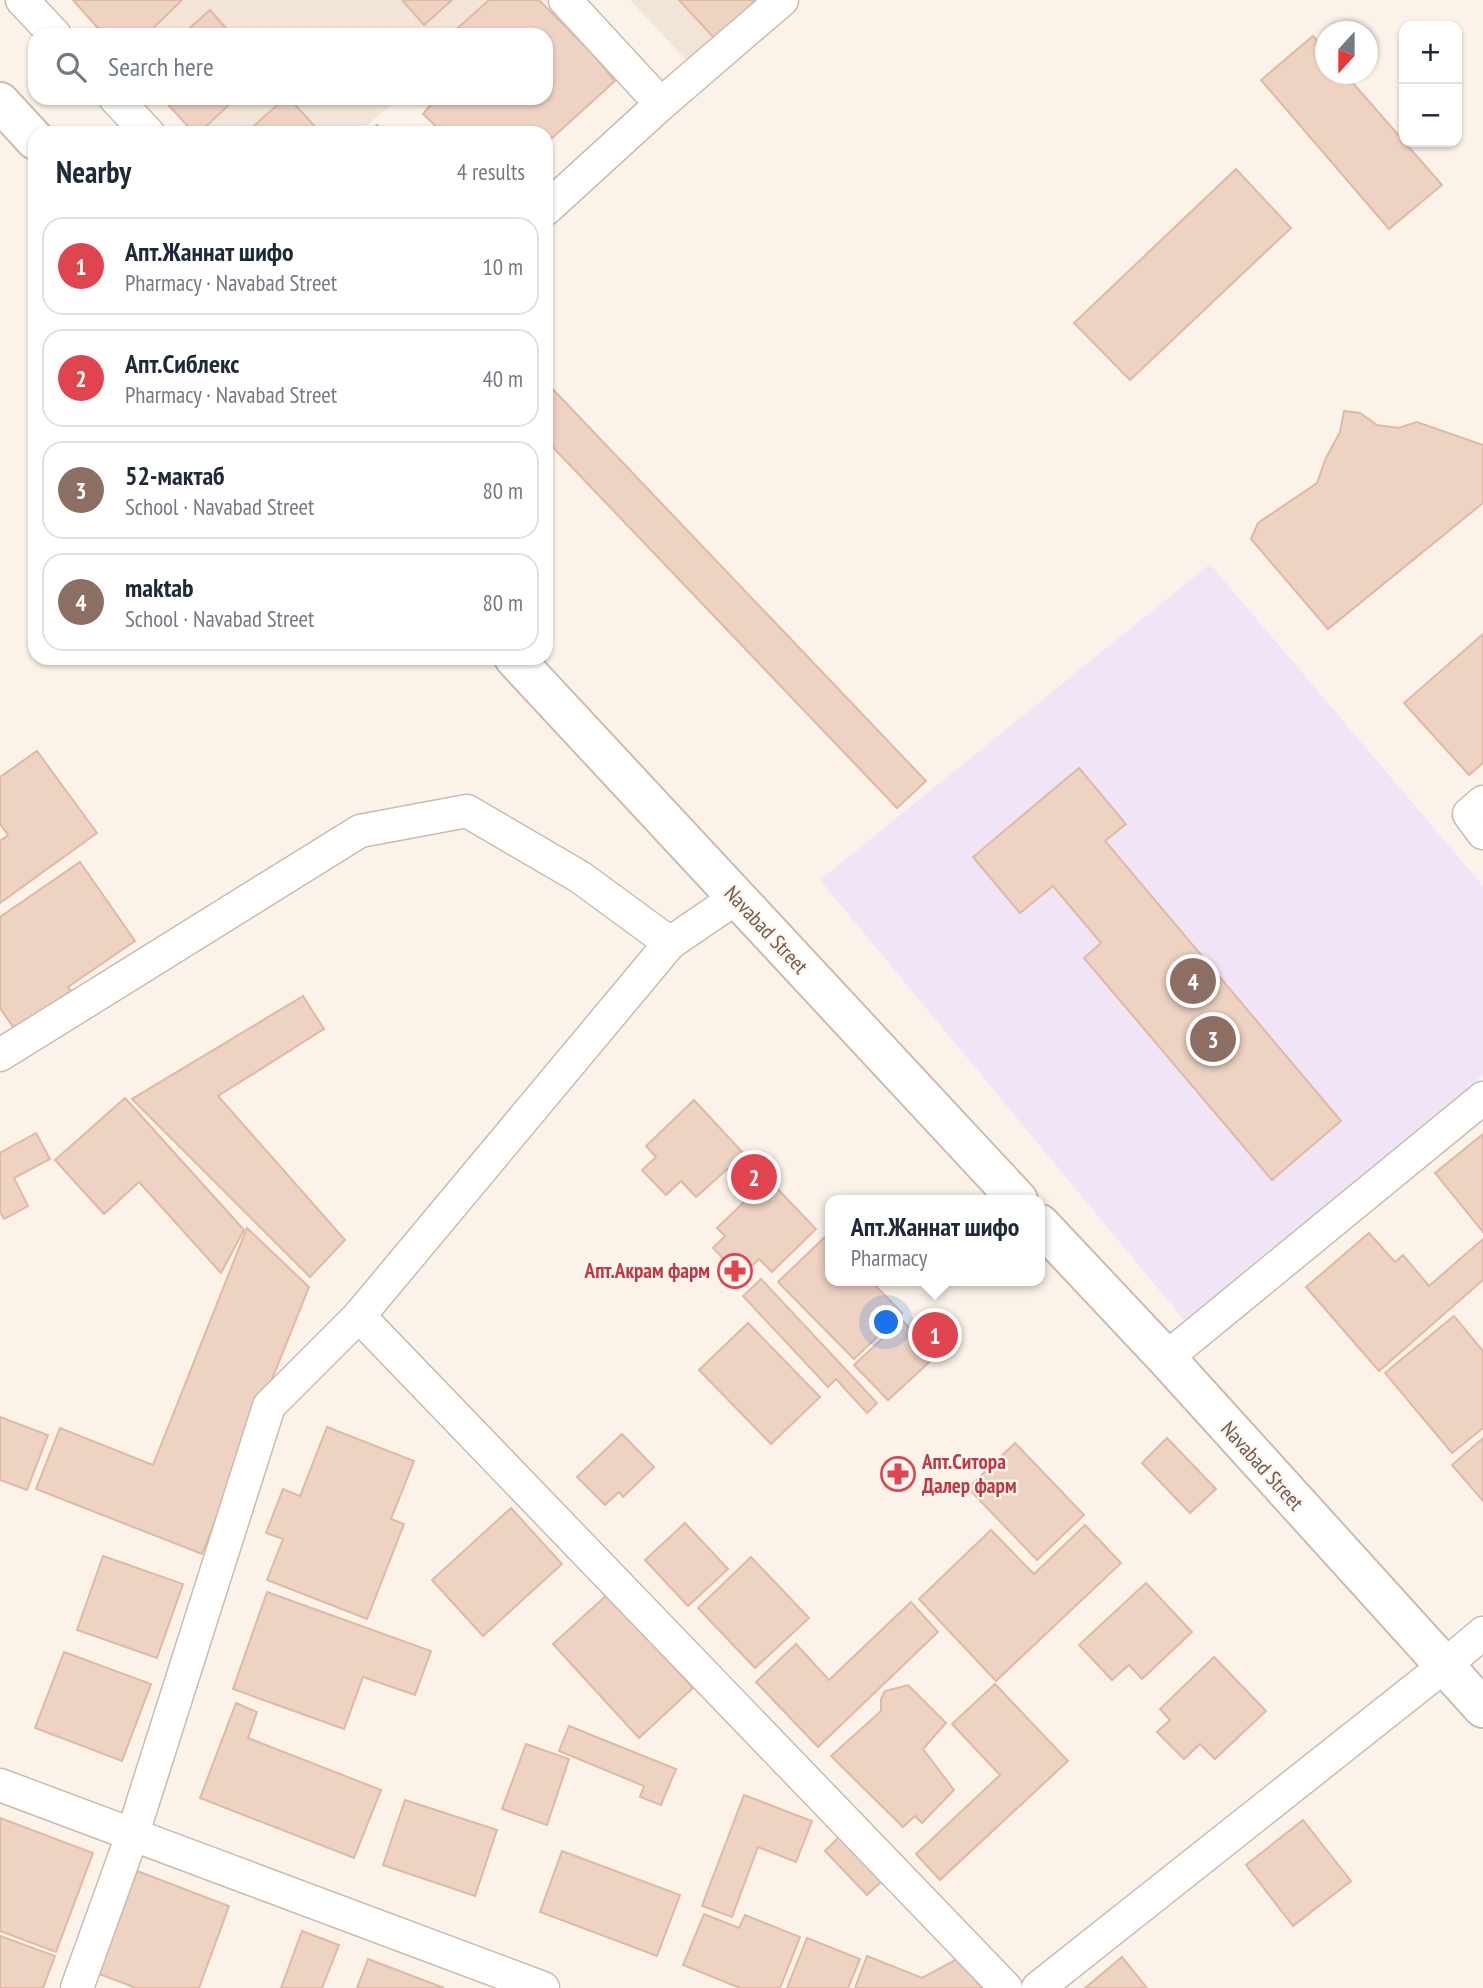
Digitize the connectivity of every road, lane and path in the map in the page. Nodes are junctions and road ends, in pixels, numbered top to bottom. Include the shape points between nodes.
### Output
1 (22, 0) edge
2 (565, 0) edge
3 (782, 0) edge
4 (48, 28) edge
5 (0, 102) edge
6 (661, 104) junction
7 (122, 105) edge
8 (141, 126) edge
9 (28, 132) edge
10 (553, 203) edge
11 (520, 665) edge
12 (1483, 802) edge
13 (1483, 833) edge
14 (736, 898) junction
15 (670, 943) junction
16 (0, 1055) edge
17 (1483, 1098) edge
18 (1013, 1195) edge
19 (1045, 1229) edge
20 (359, 1316) junction
21 (1166, 1358) junction
22 (1483, 1633) edge
23 (1443, 1667) junction
24 (1483, 1708) edge
25 (0, 1785) edge
26 (133, 1833) junction
27 (495, 1980) edge
28 (77, 1988) edge
29 (543, 1988) edge
30 (1006, 1988) edge
31 (1038, 1988) edge

1 - 4 street
2 - 6 street
3 - 6 street
5 - 9 street
6 - 10 street
7 - 8 street
11 - 14 street, Navabad Street
12 - 13 street via 1469,814
14 - 15 street
14 - 18 street, Navabad Street
15 - 16 street via 580,877 467,811 360,831
15 - 20 street
17 - 21 street
19 - 21 street, Navabad Street
20 - 26 street via 269,1406
20 - 30 street
21 - 23 street, Navabad Street
22 - 23 street
23 - 24 street, Navabad Street
23 - 31 street
25 - 26 street
26 - 27 street
26 - 28 street
27 - 29 street

